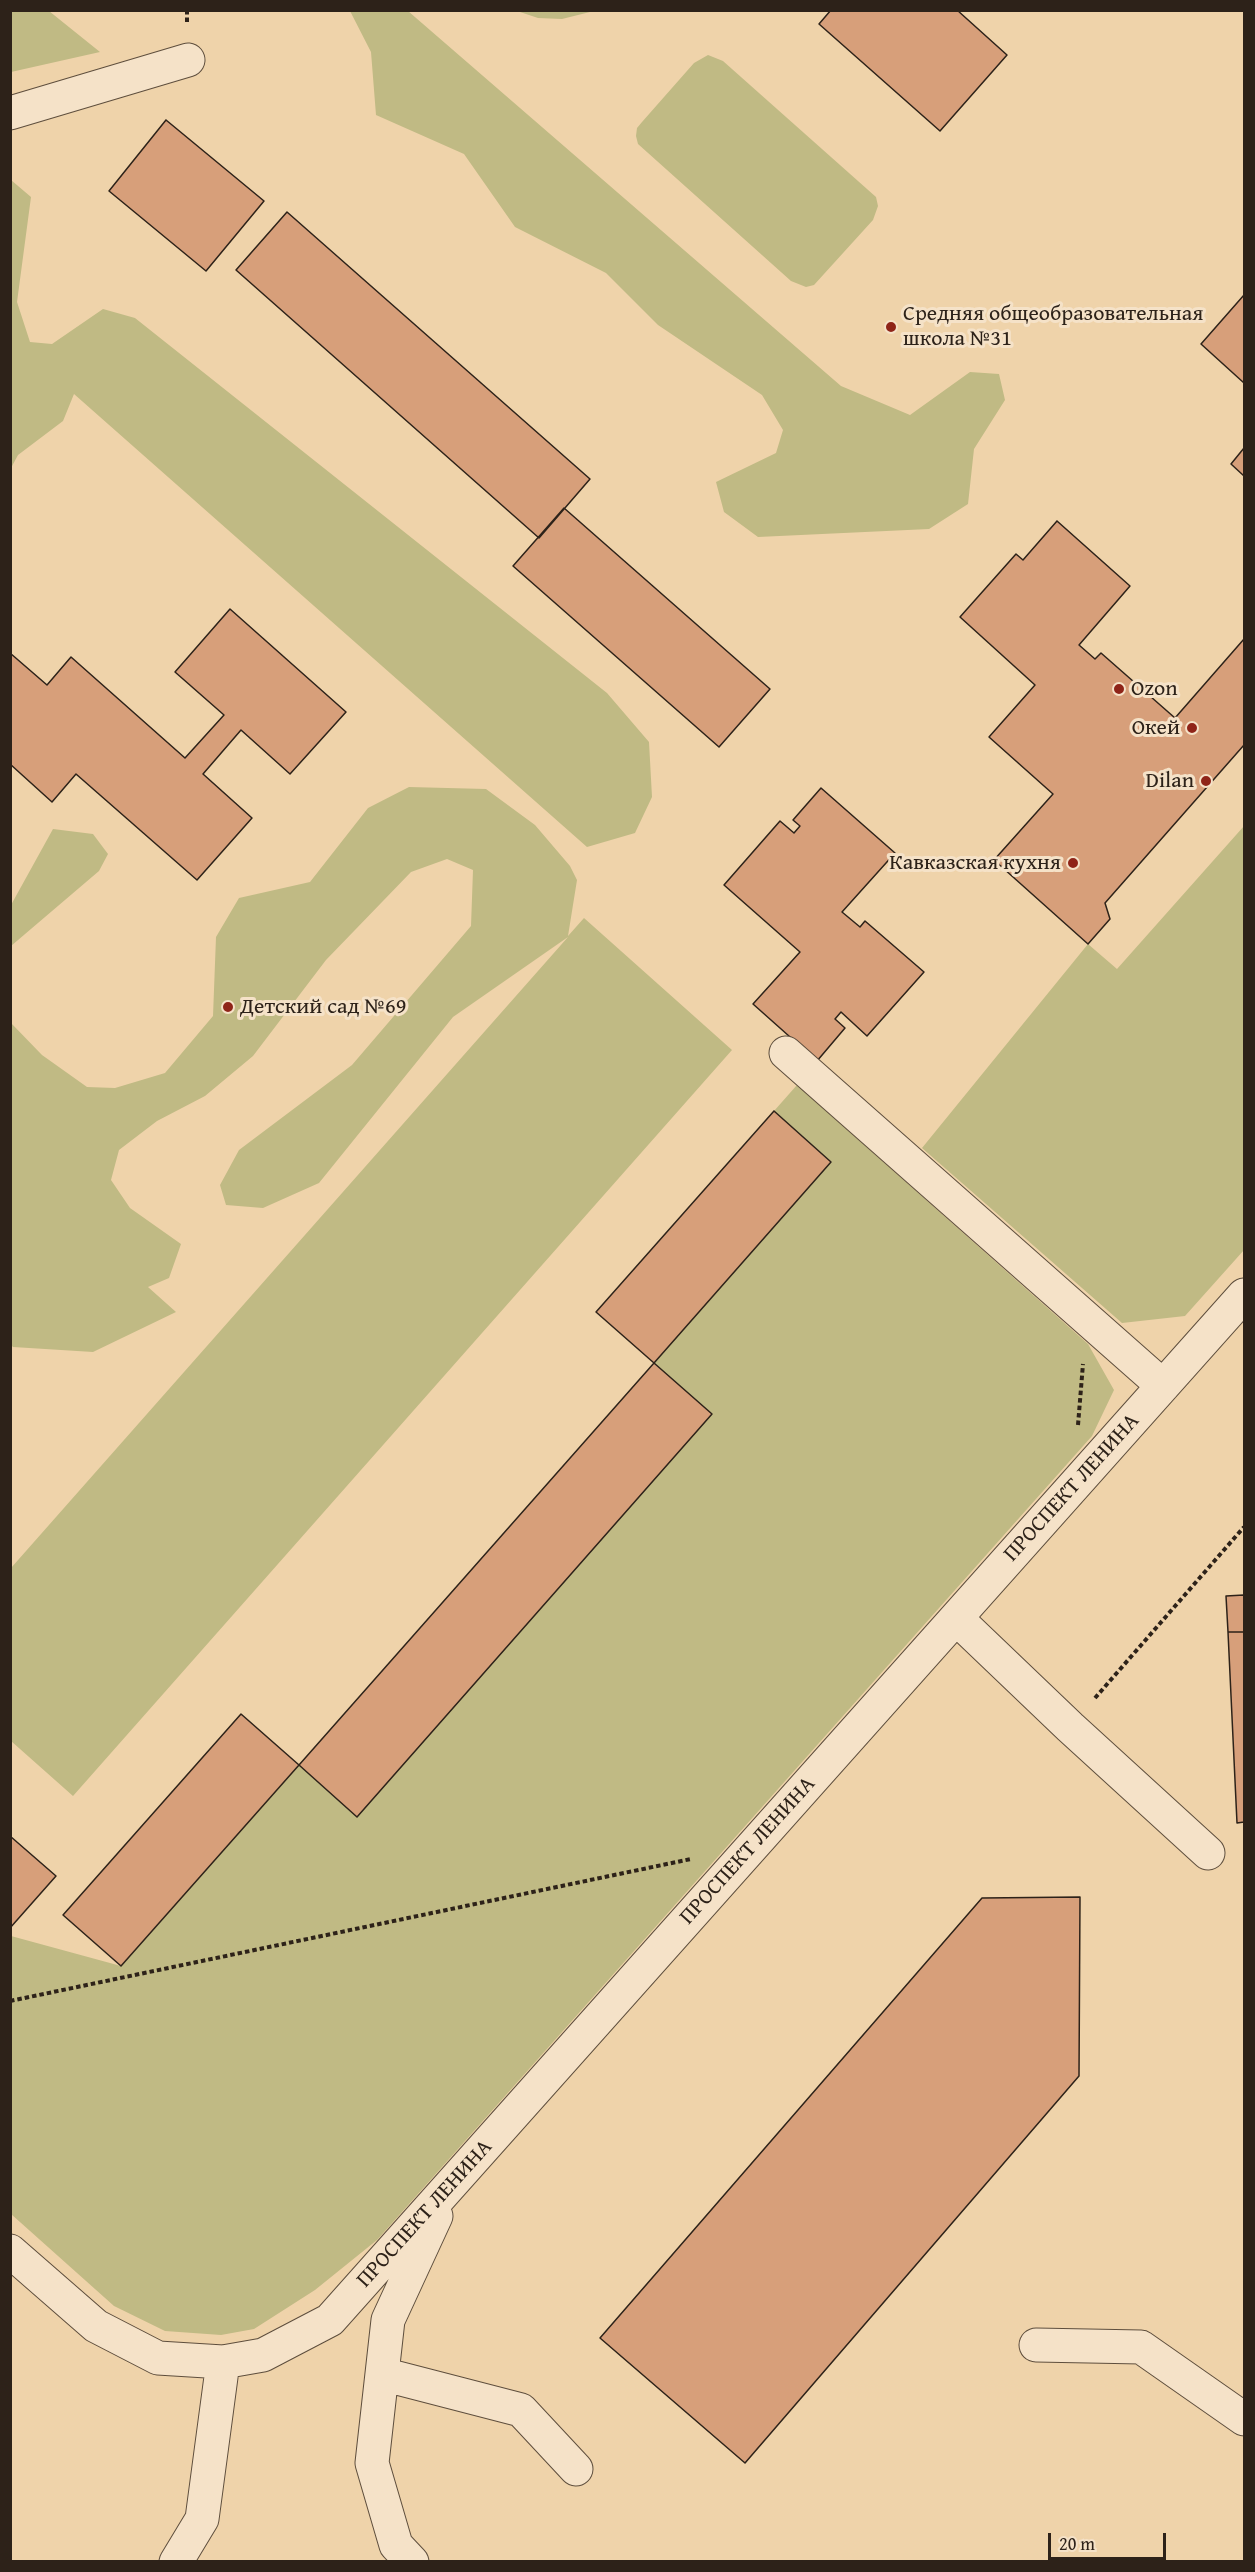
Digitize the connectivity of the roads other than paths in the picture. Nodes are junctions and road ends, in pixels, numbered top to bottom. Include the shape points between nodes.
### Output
1 (188, 60) dead end
2 (10, 112) edge
3 (786, 1053) dead end
4 (1245, 1295) edge
5 (1163, 1386) junction
6 (956, 1618) junction
7 (1208, 1853) dead end
8 (449, 2187) junction
9 (10, 2251) edge
10 (1036, 2345) dead end
11 (223, 2362) junction
12 (382, 2374) junction
13 (1245, 2419) edge
14 (576, 2469) dead end
15 (176, 2562) edge
16 (412, 2562) edge

1 - 2 street
3 - 5 street
4 - 5 street, ПРОСПЕКТ ЛЕНИНА
5 - 6 street, ПРОСПЕКТ ЛЕНИНА
6 - 7 street
6 - 8 street, ПРОСПЕКТ ЛЕНИНА
8 - 11 street, ПРОСПЕКТ ЛЕНИНА via 330,2320 263,2355
8 - 12 street via 388,2320
9 - 11 street, ПРОСПЕКТ ЛЕНИНА via 96,2326 158,2358
10 - 13 street via 1141,2347
11 - 15 street via 202,2519
12 - 14 street via 521,2410
12 - 16 street via 372,2463 396,2545

